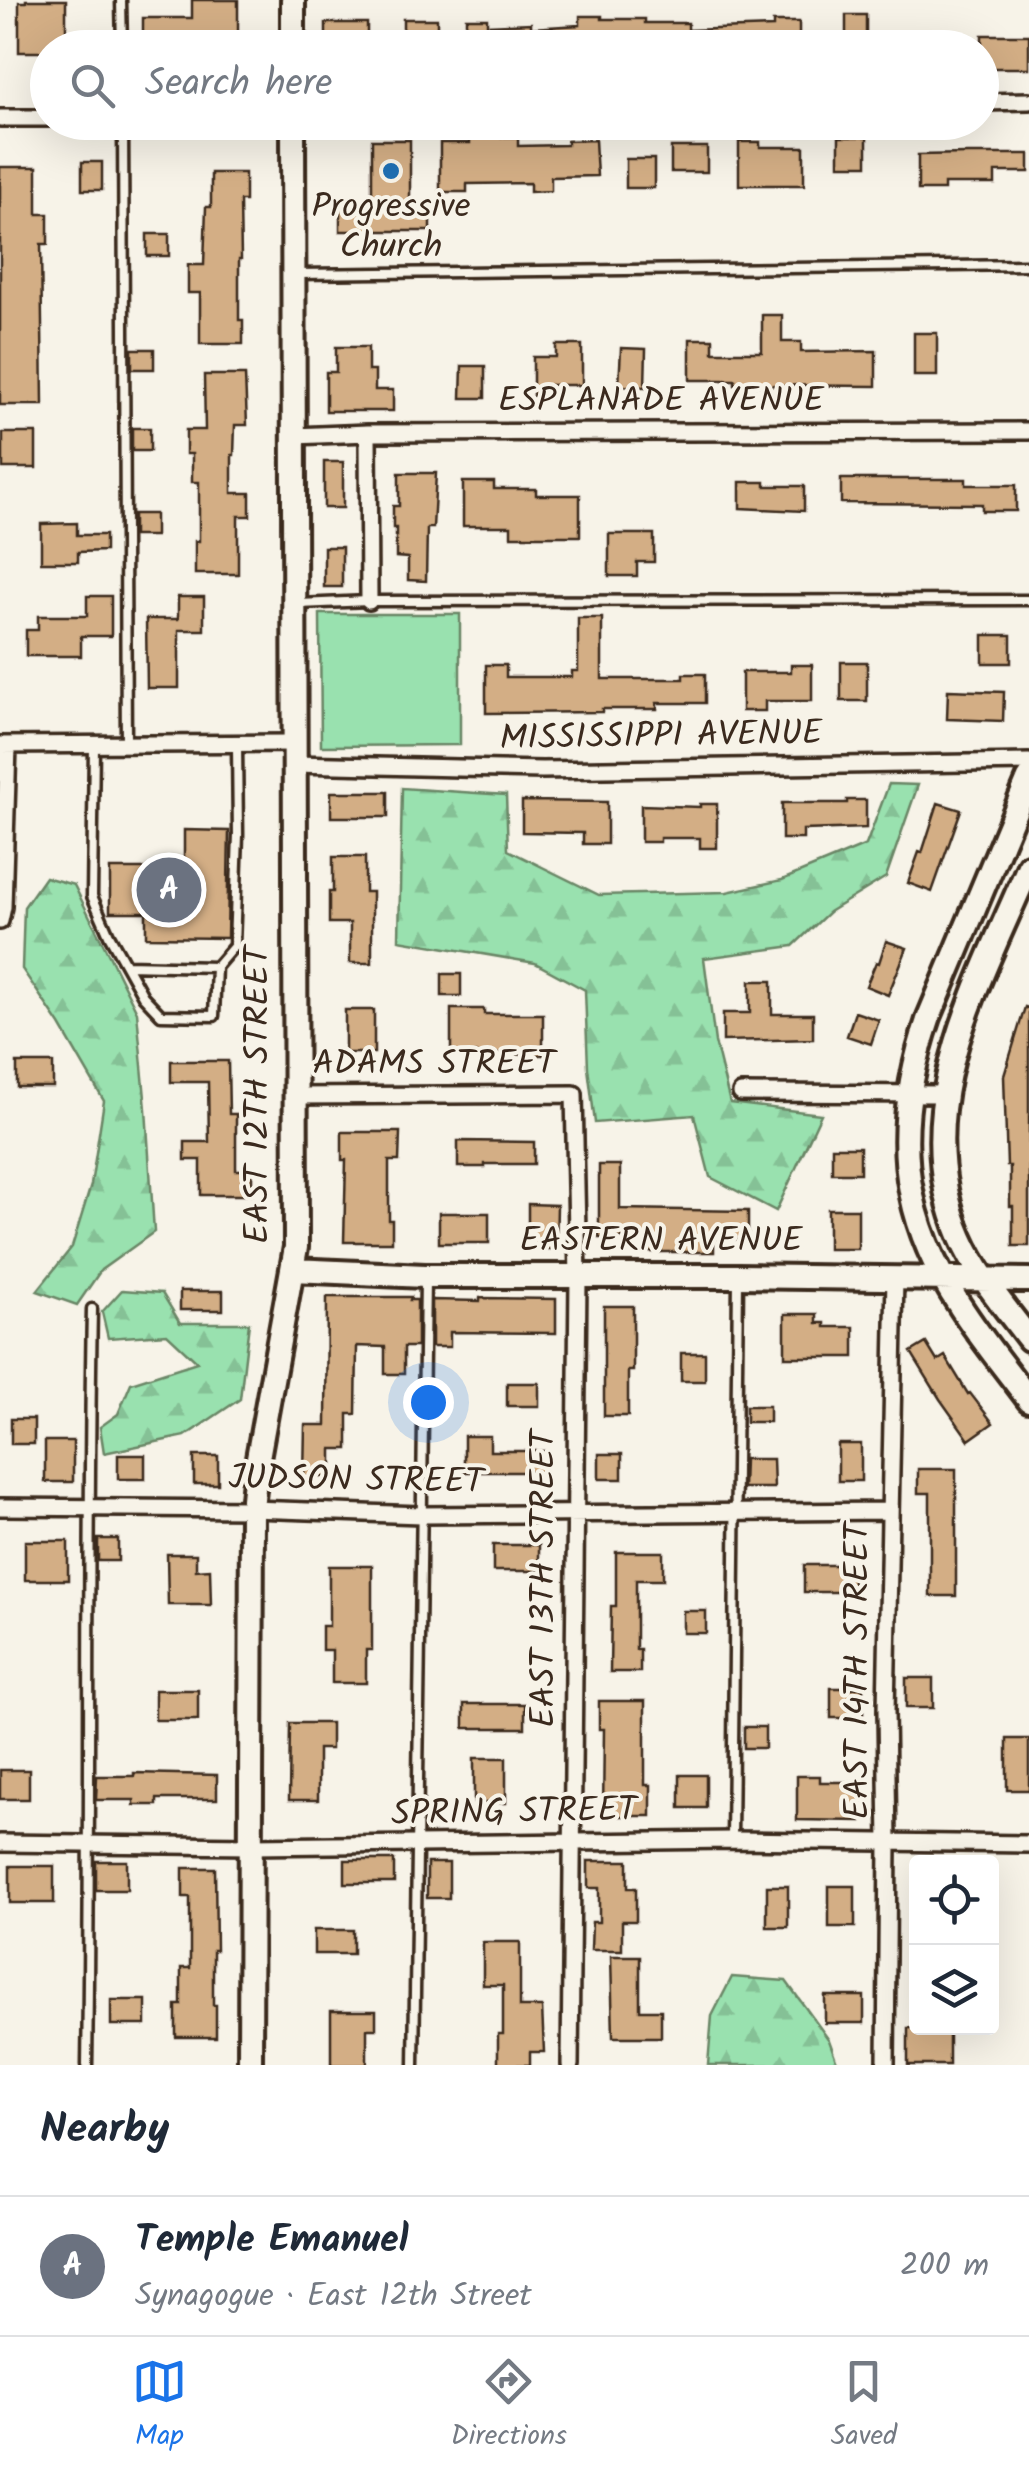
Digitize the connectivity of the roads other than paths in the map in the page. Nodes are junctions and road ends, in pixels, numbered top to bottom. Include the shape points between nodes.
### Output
1 (121, 0) edge
2 (293, 0) edge
3 (122, 30) edge
4 (293, 30) edge
5 (1029, 101) edge
6 (999, 102) edge
7 (0, 118) edge
8 (30, 118) edge
9 (124, 140) edge
10 (293, 140) edge
11 (1029, 265) edge
12 (294, 274) junction
13 (1029, 430) edge
14 (368, 433) junction
15 (294, 436) junction
16 (1029, 600) edge
17 (369, 602) junction
18 (294, 604) junction
19 (237, 744) junction
20 (4, 746) edge
21 (94, 746) junction
22 (126, 746) junction
23 (294, 753) junction
24 (1029, 762) edge
25 (1029, 778) edge
26 (1029, 866) edge
27 (0, 922) edge
28 (126, 965) junction
29 (216, 967) junction
30 (910, 1093) junction
31 (574, 1094) joint
32 (741, 1094) dead end
33 (944, 1094) junction
34 (296, 1096) junction
35 (292, 1270) junction
36 (425, 1276) junction
37 (738, 1276) junction
38 (895, 1277) junction
39 (578, 1278) junction
40 (944, 1278) junction
41 (985, 1280) junction
42 (1029, 1280) edge
43 (92, 1309) dead end
44 (1029, 1339) edge
45 (1029, 1400) edge
46 (0, 1508) edge
47 (88, 1508) junction
48 (252, 1508) junction
49 (890, 1511) junction
50 (735, 1512) junction
51 (576, 1514) junction
52 (421, 1515) junction
53 (732, 1840) junction
54 (573, 1842) junction
55 (0, 1843) edge
56 (888, 1843) junction
57 (416, 1844) junction
58 (1029, 1844) edge
59 (90, 1846) junction
60 (251, 1846) junction
61 (86, 2065) edge
62 (250, 2065) edge
63 (414, 2065) edge
64 (570, 2065) edge
65 (886, 2065) edge

1 - 3 lane
2 - 4 street
5 - 6 street
7 - 8 street
9 - 22 lane
10 - 12 street, EAST 12TH STREET
11 - 12 lane
12 - 15 street, EAST 12TH STREET
13 - 14 street, ESPLANADE AVENUE
14 - 15 street, ESPLANADE AVENUE
14 - 17 street
15 - 18 street, EAST 12TH STREET
16 - 17 lane
17 - 18 lane
18 - 23 street, EAST 12TH STREET
19 - 22 street, MISSISSIPPI AVENUE
19 - 23 street, MISSISSIPPI AVENUE
19 - 29 lane via 234,946
20 - 21 street, MISSISSIPPI AVENUE
20 - 27 street
21 - 22 street, MISSISSIPPI AVENUE
21 - 28 lane via 92,896
23 - 24 street, MISSISSIPPI AVENUE via 542,770
23 - 34 street, EAST 12TH STREET
25 - 30 street via 929,1017
26 - 33 street via 963,1022
28 - 29 lane
28 - 29 lane via 161,1015 214,1016
30 - 32 street
30 - 33 street
30 - 40 street via 905,1125 912,1200
31 - 34 street, ADAMS STREET
31 - 39 street, EAST 13TH STREET
33 - 41 street via 942,1169 951,1213
34 - 35 street, EAST 12TH STREET
35 - 36 street, EASTERN AVENUE
35 - 48 street, EAST 12TH STREET
36 - 39 street, EASTERN AVENUE
36 - 52 lane
37 - 38 street, EASTERN AVENUE
37 - 39 street, EASTERN AVENUE
37 - 50 lane
38 - 40 street, EASTERN AVENUE
38 - 49 street, EAST 14TH STREET
39 - 51 street, EAST 13TH STREET
40 - 41 street, EASTERN AVENUE
40 - 45 street
41 - 42 street, EASTERN AVENUE
41 - 44 street
43 - 47 lane
46 - 47 street, JUDSON STREET
47 - 48 street, JUDSON STREET
47 - 59 lane
48 - 52 street, JUDSON STREET
48 - 60 street, EAST 12TH STREET
49 - 50 street, JUDSON STREET
49 - 56 street, EAST 14TH STREET
50 - 51 street, JUDSON STREET
50 - 53 lane
51 - 52 street, JUDSON STREET
51 - 54 street, EAST 13TH STREET
52 - 57 lane
53 - 54 street, SPRING STREET
53 - 56 street, SPRING STREET
54 - 57 street, SPRING STREET
54 - 64 street, EAST 13TH STREET
55 - 59 street, SPRING STREET
56 - 58 street, SPRING STREET
56 - 65 street, EAST 14TH STREET
57 - 60 street, SPRING STREET
57 - 63 lane
59 - 60 street, SPRING STREET
59 - 61 lane
60 - 62 street, EAST 12TH STREET

